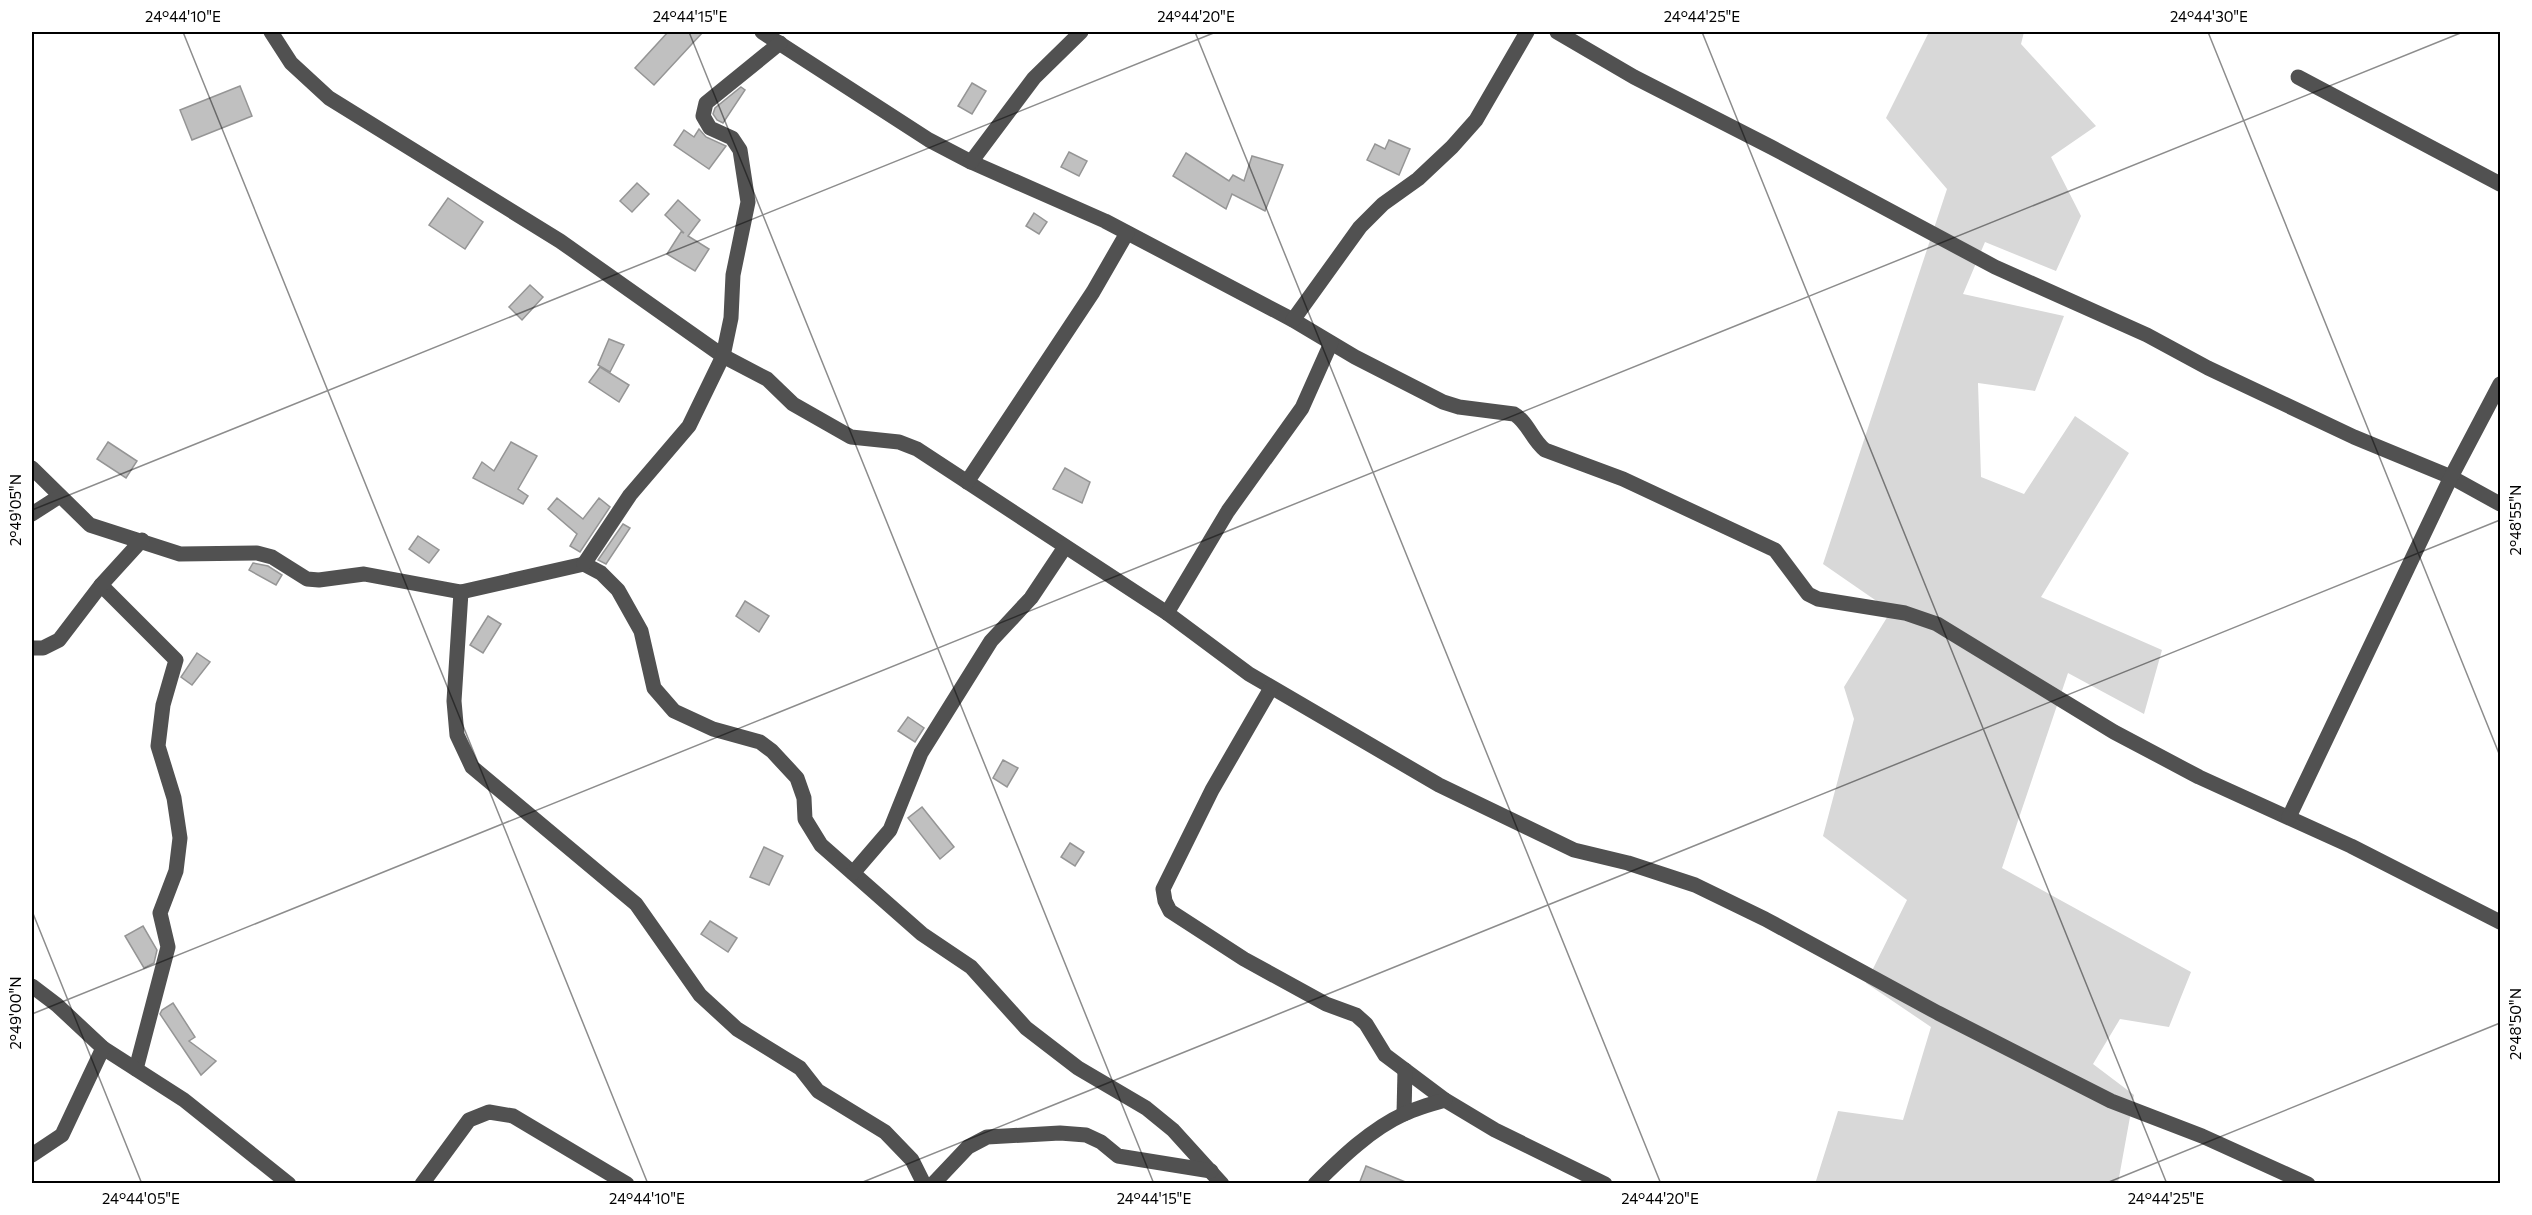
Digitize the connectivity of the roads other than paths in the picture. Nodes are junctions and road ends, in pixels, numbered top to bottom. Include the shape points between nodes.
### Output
1 (271, 32) edge
2 (762, 32) edge
3 (1081, 32) edge
4 (1527, 32) edge
5 (1557, 32) edge
6 (780, 43) junction
7 (2298, 77) dead end
8 (971, 162) junction
9 (2500, 184) edge
10 (1127, 233) junction
11 (1293, 320) junction
12 (1331, 343) junction
13 (723, 356) junction
14 (2500, 384) edge
15 (32, 468) edge
16 (2451, 477) junction
17 (967, 482) junction
18 (60, 496) junction
19 (2500, 504) edge
20 (32, 514) edge
21 (142, 540) junction
22 (1065, 547) junction
23 (584, 564) junction
24 (101, 585) junction
25 (461, 592) junction
26 (1167, 613) junction
27 (32, 648) edge
28 (1271, 688) junction
29 (2289, 817) junction
30 (853, 873) junction
31 (2500, 922) edge
32 (32, 987) edge
33 (103, 1048) junction
34 (136, 1069) junction
35 (1405, 1070) junction
36 (1445, 1100) junction
37 (1404, 1114) junction
38 (32, 1155) edge
39 (1210, 1171) junction
40 (289, 1184) edge
41 (422, 1184) edge
42 (627, 1184) edge
43 (924, 1184) edge
44 (933, 1184) edge
45 (1222, 1184) edge
46 (1315, 1184) edge
47 (1605, 1184) edge
48 (2308, 1184) edge

1 - 13 street via 291,63 329,98 560,241
2 - 6 street
3 - 8 street via 1034,78
4 - 11 street via 1476,120 1427,171 1360,227
5 - 16 street via 1995,267 2127,325 2354,437
6 - 8 street via 929,140
6 - 13 street via 706,102 702,116 710,128 732,138 740,150 748,202 733,275 731,318
7 - 9 street
8 - 10 street
10 - 11 street
10 - 17 street via 1093,292
11 - 12 street
12 - 26 street via 1302,408 1228,511
12 - 29 street via 1443,402 1514,414 1545,450 1623,479 1775,549 1808,594 1905,613 1937,624 2114,732 2199,777
13 - 17 street via 767,380 793,404 827,425 851,437 899,442 917,449
13 - 23 street via 689,426 630,495
14 - 16 street
15 - 18 street
16 - 19 street
16 - 29 street
17 - 22 street
18 - 20 street
18 - 21 street via 90,525
21 - 24 street
21 - 25 street via 180,554 257,553 272,557 307,579 364,574
22 - 26 street
22 - 30 street via 1031,598 991,641 921,753 890,830
23 - 25 street
23 - 30 street via 601,573 618,590 641,630 654,688 674,711 712,729 760,742 772,751 797,778 804,798 805,819 820,845
24 - 27 street via 59,640 43,648
24 - 34 street via 176,660 163,705 158,746 174,798 180,838 176,871 160,913 168,947
25 - 43 street via 454,701 458,735 472,767 636,904 700,995 737,1029 800,1068 818,1091 885,1132 912,1160
26 - 28 street
28 - 35 street via 1202,810 1163,889 1165,901 1170,911 1244,959 1326,1004 1356,1015 1385,1055
28 - 48 street via 1439,785 1574,850 1695,885 2111,1101 2202,1136
29 - 31 street
30 - 39 street via 922,934 971,967 1026,1028 1078,1068 1146,1107
32 - 33 street
33 - 34 street
33 - 38 street via 62,1135
34 - 40 street via 184,1100
35 - 36 street
35 - 37 street
36 - 37 street
36 - 47 street via 1495,1130
37 - 46 street via 1341,1158
39 - 44 street via 1118,1156 1086,1135 1060,1133 987,1137 968,1147
39 - 45 street
41 - 42 street via 469,1120 489,1112 513,1116

